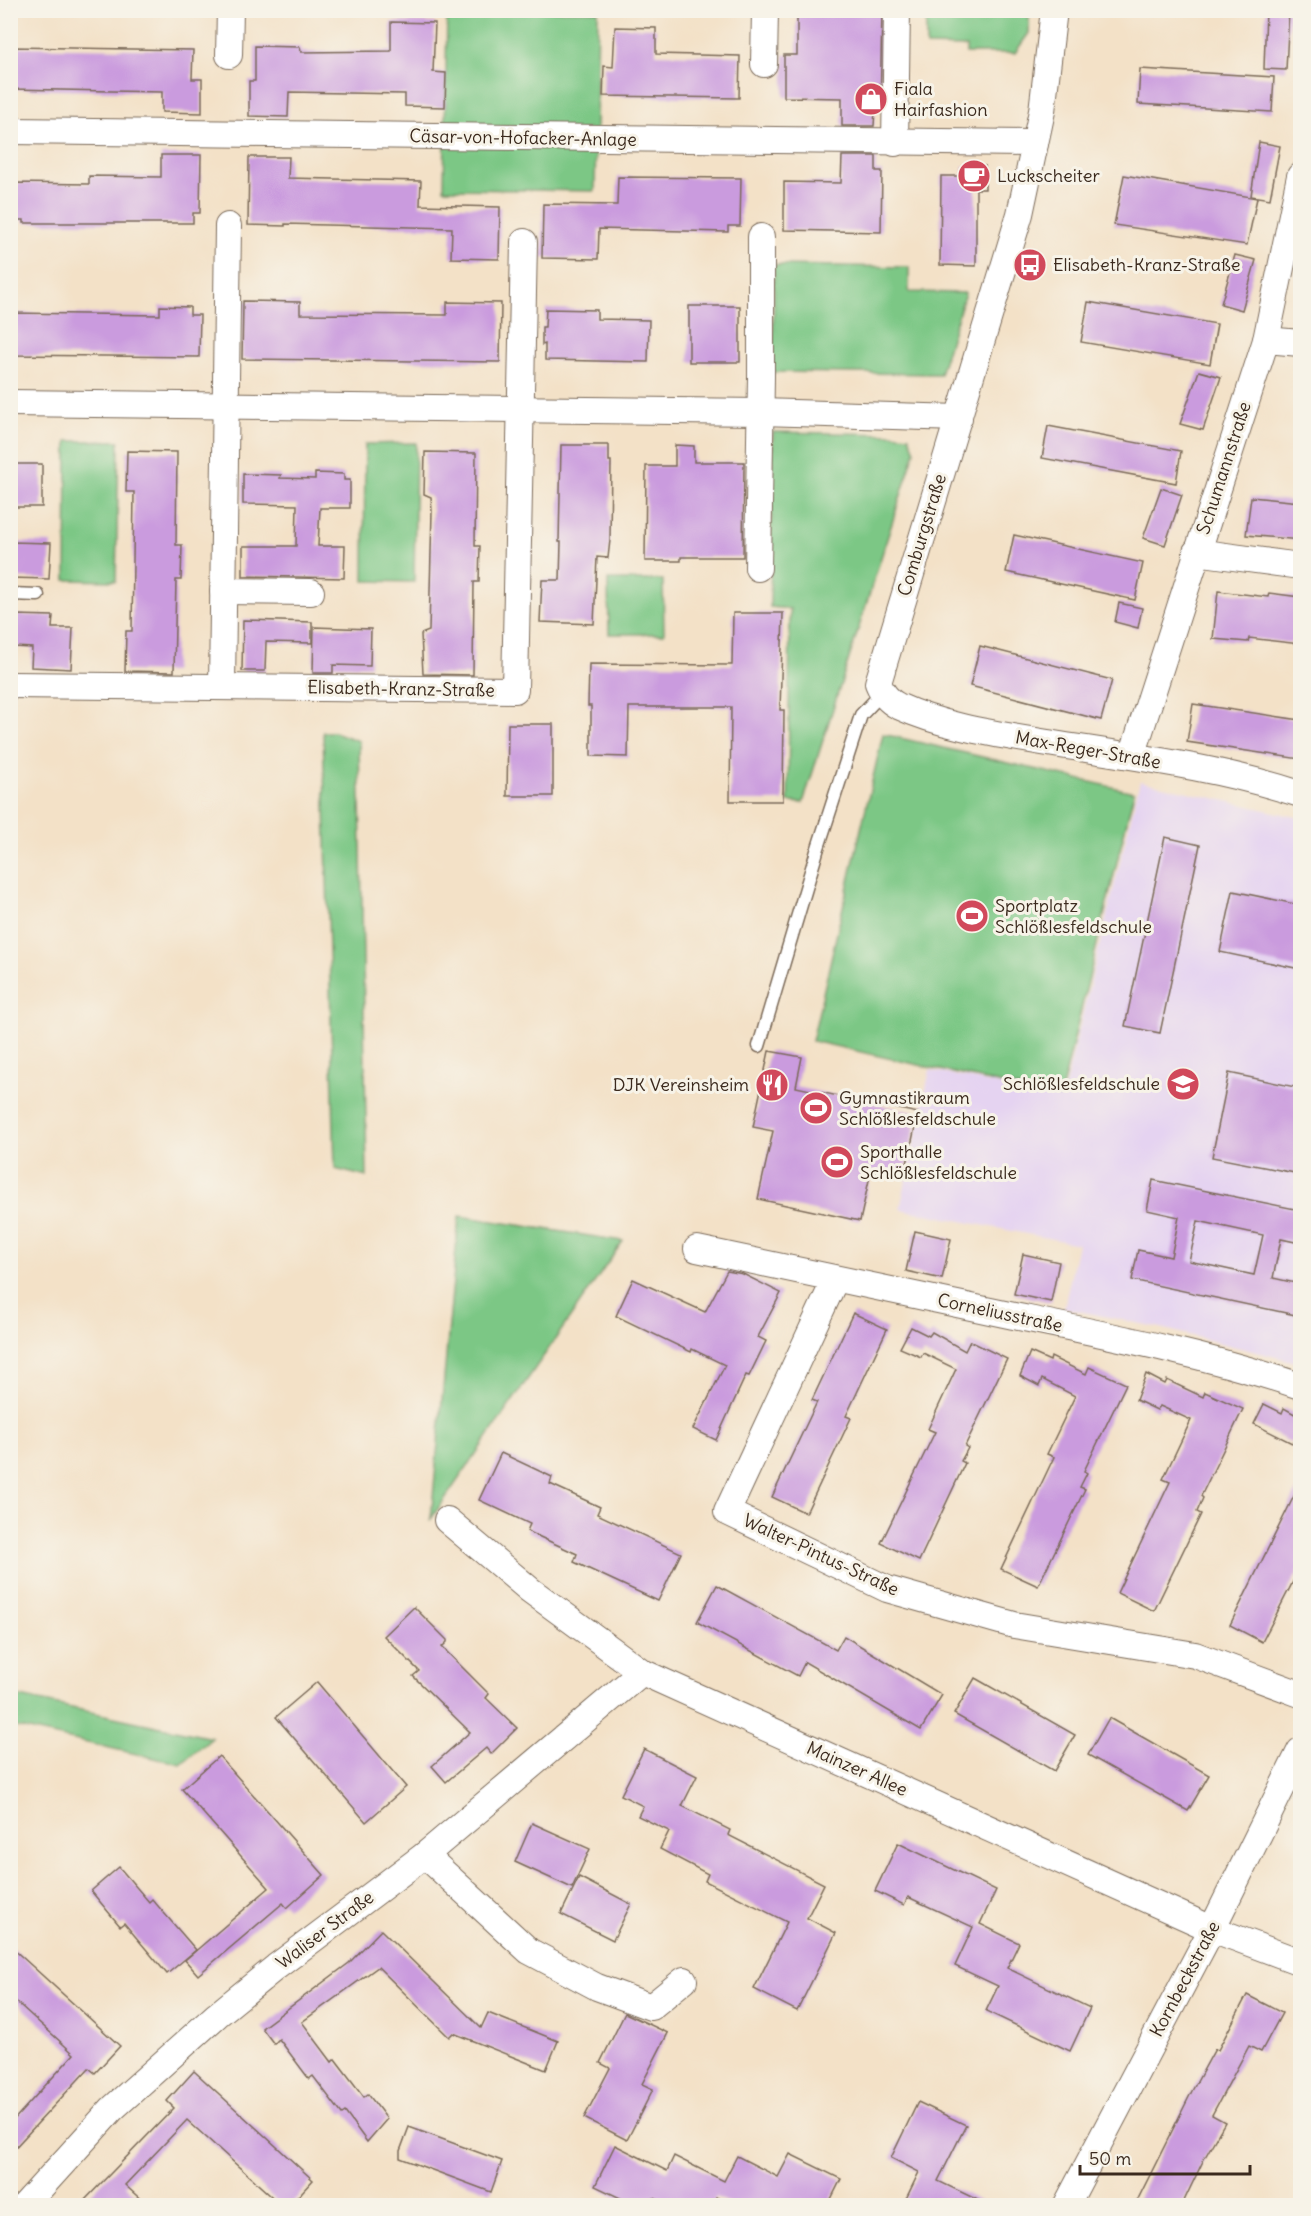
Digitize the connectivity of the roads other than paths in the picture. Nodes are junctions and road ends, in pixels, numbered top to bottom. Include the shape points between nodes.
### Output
1 (230, 10) edge
2 (765, 10) edge
3 (897, 10) edge
4 (1054, 10) edge
5 (230, 55) dead end
6 (764, 64) dead end
7 (10, 131) edge
8 (895, 143) junction
9 (1035, 143) junction
10 (1300, 176) edge
11 (228, 226) dead end
12 (760, 237) dead end
13 (524, 242) dead end
14 (1266, 340) junction
15 (1300, 342) edge
16 (10, 404) edge
17 (226, 406) junction
18 (522, 410) junction
19 (761, 412) junction
20 (959, 418) junction
21 (1196, 552) junction
22 (1300, 566) edge
23 (758, 568) dead end
24 (223, 591) junction
25 (311, 592) dead end
26 (10, 594) edge
27 (38, 595) dead end
28 (10, 685) edge
29 (222, 687) junction
30 (882, 693) junction
31 (1132, 756) junction
32 (1300, 794) edge
33 (759, 1046) dead end
34 (697, 1249) dead end
35 (835, 1280) junction
36 (1300, 1386) edge
37 (447, 1520) dead end
38 (642, 1672) junction
39 (1300, 1694) edge
40 (1300, 1751) edge
41 (425, 1855) junction
42 (1212, 1929) junction
43 (1300, 1962) edge
44 (684, 1980) dead end
45 (24, 2205) edge
46 (1066, 2205) edge

1 - 5 street
2 - 6 street
3 - 8 street
4 - 9 street, Comburgstraße
7 - 8 street, Cäsar-von-Hofacker-Anlage
8 - 9 street, Cäsar-von-Hofacker-Anlage
9 - 20 street, Comburgstraße via 1020,214
10 - 14 street, Schumannstraße
11 - 17 street
12 - 19 street
13 - 18 street, Elisabeth-Kranz-Straße
14 - 15 street
14 - 21 street, Schumannstraße
16 - 17 street
17 - 18 street
17 - 24 street
18 - 19 street
18 - 29 street, Elisabeth-Kranz-Straße via 515,690
19 - 20 street
19 - 23 street
20 - 30 street, Comburgstraße via 881,668 878,682
21 - 22 street
21 - 31 street, Schumannstraße
24 - 25 street
24 - 29 street
26 - 27 lane
28 - 29 street, Elisabeth-Kranz-Straße
30 - 31 street, Max-Reger-Straße via 896,705 948,723
30 - 33 lane via 861,715
31 - 32 street, Max-Reger-Straße
34 - 35 street, Corneliusstraße
35 - 36 street, Corneliusstraße via 1155,1345 1244,1367
35 - 39 street, Walter-Pintus-Straße via 727,1512 887,1589 1014,1625 1195,1655
37 - 38 street, Mainzer Allee via 530,1590
38 - 41 street, Waliser Straße
38 - 42 street, Mainzer Allee
40 - 42 street, Kornbeckstraße
41 - 44 street via 529,1951 597,1987 651,2007
41 - 45 street, Waliser Straße via 217,2015 111,2109
42 - 43 street, Mainzer Allee
42 - 46 street, Kornbeckstraße

